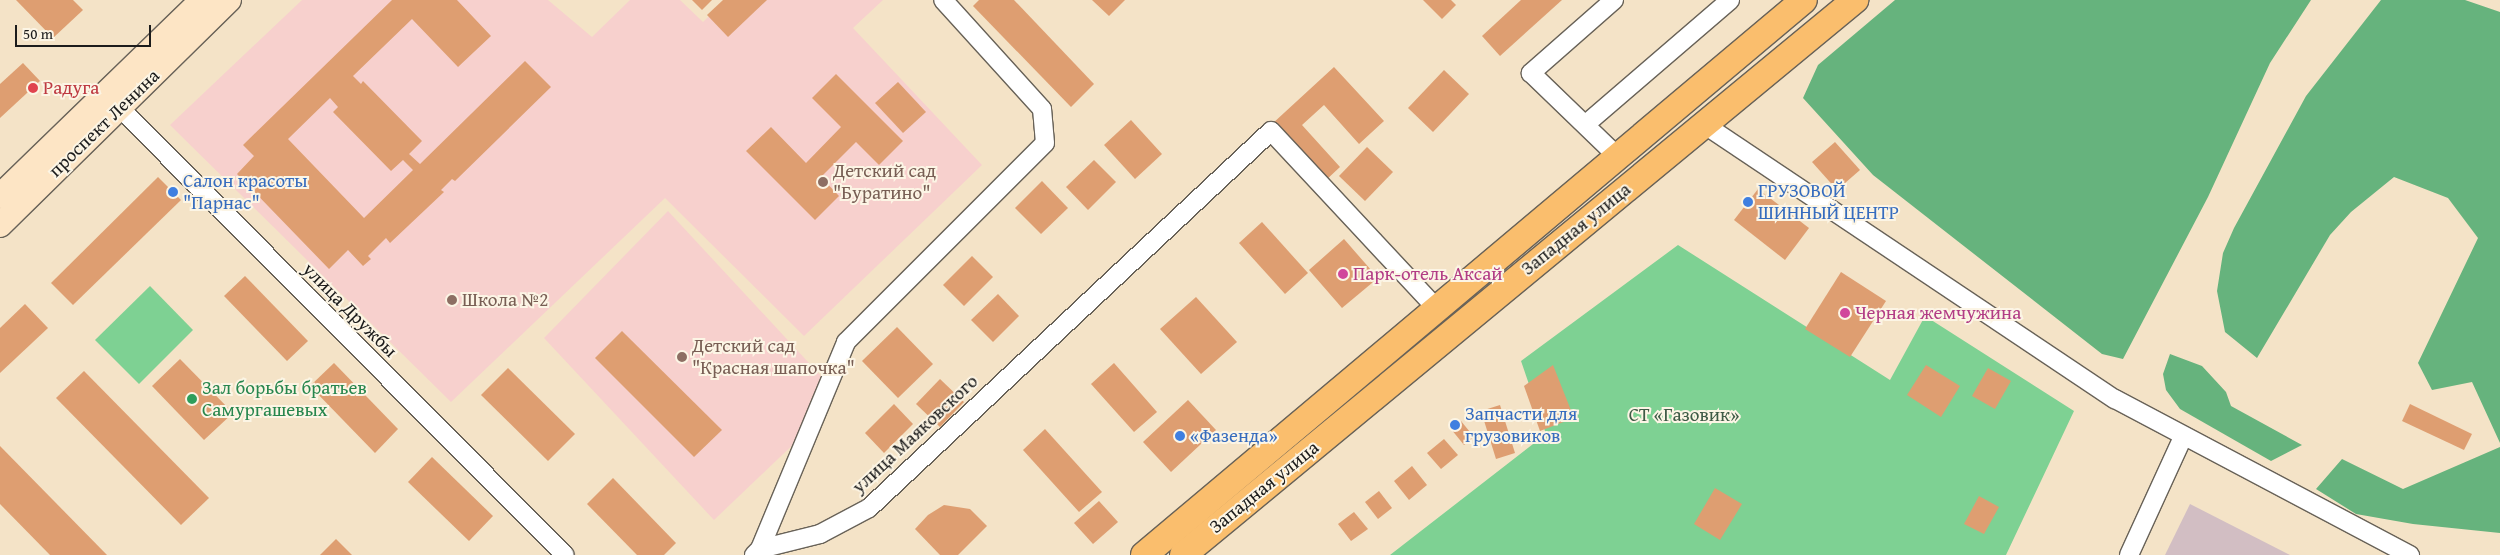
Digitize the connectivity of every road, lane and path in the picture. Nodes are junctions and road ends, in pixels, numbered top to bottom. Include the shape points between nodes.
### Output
1 (202, 0) edge
2 (230, 0) edge
3 (943, 0) edge
4 (1614, 0) edge
5 (1730, 0) edge
6 (1804, 0) edge
7 (1856, 0) edge
8 (113, 101) junction
9 (1586, 124) junction
10 (1705, 125) junction
11 (1618, 157) junction
12 (0, 196) edge
13 (0, 225) edge
14 (1438, 309) junction
15 (2183, 437) junction
16 (756, 552) edge
17 (565, 555) edge
18 (1144, 555) edge
19 (1183, 555) edge
20 (2129, 555) edge
21 (2410, 555) edge

1 - 8 main road, проспект Ленина
2 - 8 main road, проспект Ленина
3 - 16 street, улица Маяковского via 1042,109 1045,144 846,342
4 - 9 street via 1531,73
5 - 9 street
6 - 11 main road, Западная улица
7 - 10 main road, Западная улица
8 - 12 main road, проспект Ленина
8 - 13 main road, проспект Ленина
8 - 17 street, улица Дружбы
9 - 11 street
10 - 15 street via 2115,399
10 - 19 main road, Западная улица
11 - 14 main road, Западная улица
14 - 16 street, улица Маяковского via 1271,131 869,508 820,534
14 - 18 main road, Западная улица
15 - 20 street
15 - 21 street

